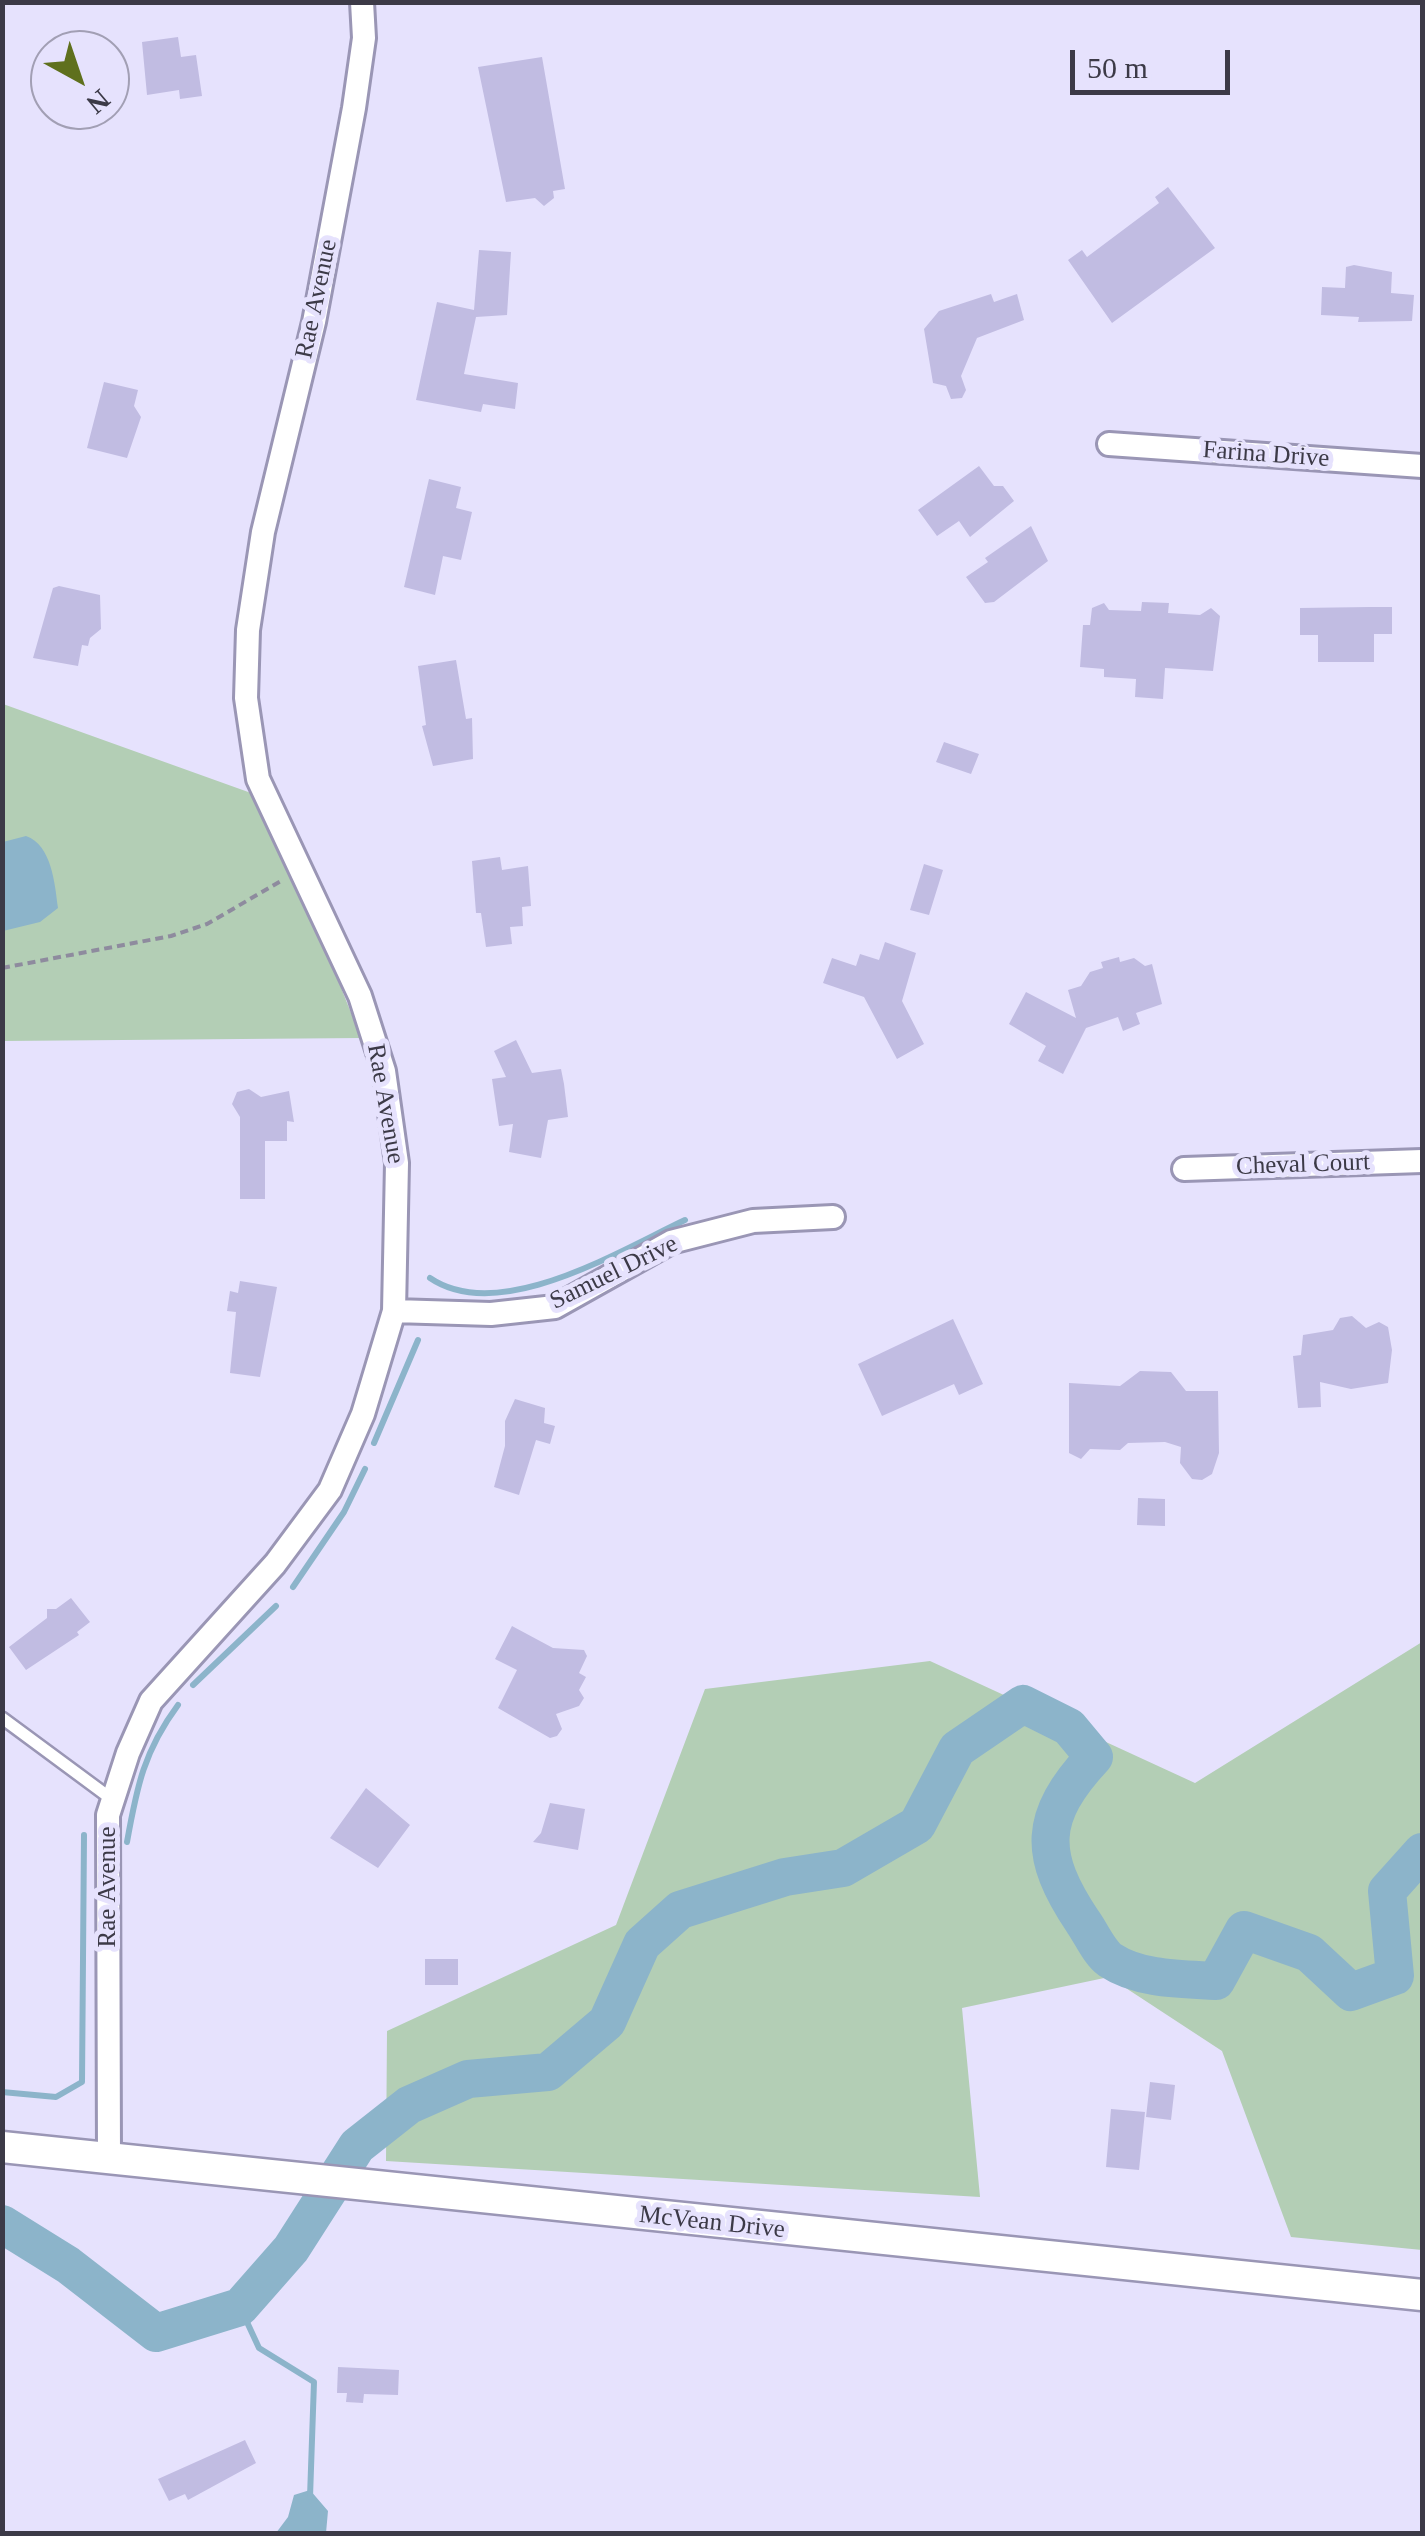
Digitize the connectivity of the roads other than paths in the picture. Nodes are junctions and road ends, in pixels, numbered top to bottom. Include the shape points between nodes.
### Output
1 (362, 2) edge
2 (1109, 444) dead end
3 (1422, 466) edge
4 (1422, 1161) edge
5 (1184, 1168) dead end
6 (833, 1218) dead end
7 (394, 1311) junction
8 (2, 1718) edge
9 (113, 1800) junction
10 (2, 2147) edge
11 (109, 2158) junction
12 (1422, 2295) edge

1 - 7 street, Rae Avenue via 364,38 351,127 314,322 263,532 246,698 258,779 360,996 384,1071 398,1164
2 - 3 street, Farina Drive
4 - 5 street, Cheval Court
6 - 7 street, Samuel Drive via 753,1220 671,1242 555,1307 491,1314
7 - 9 street, Rae Avenue via 330,1490 152,1701
8 - 9 lane
9 - 11 street, Rae Avenue
10 - 11 main road, McVean Drive
11 - 12 main road, McVean Drive

